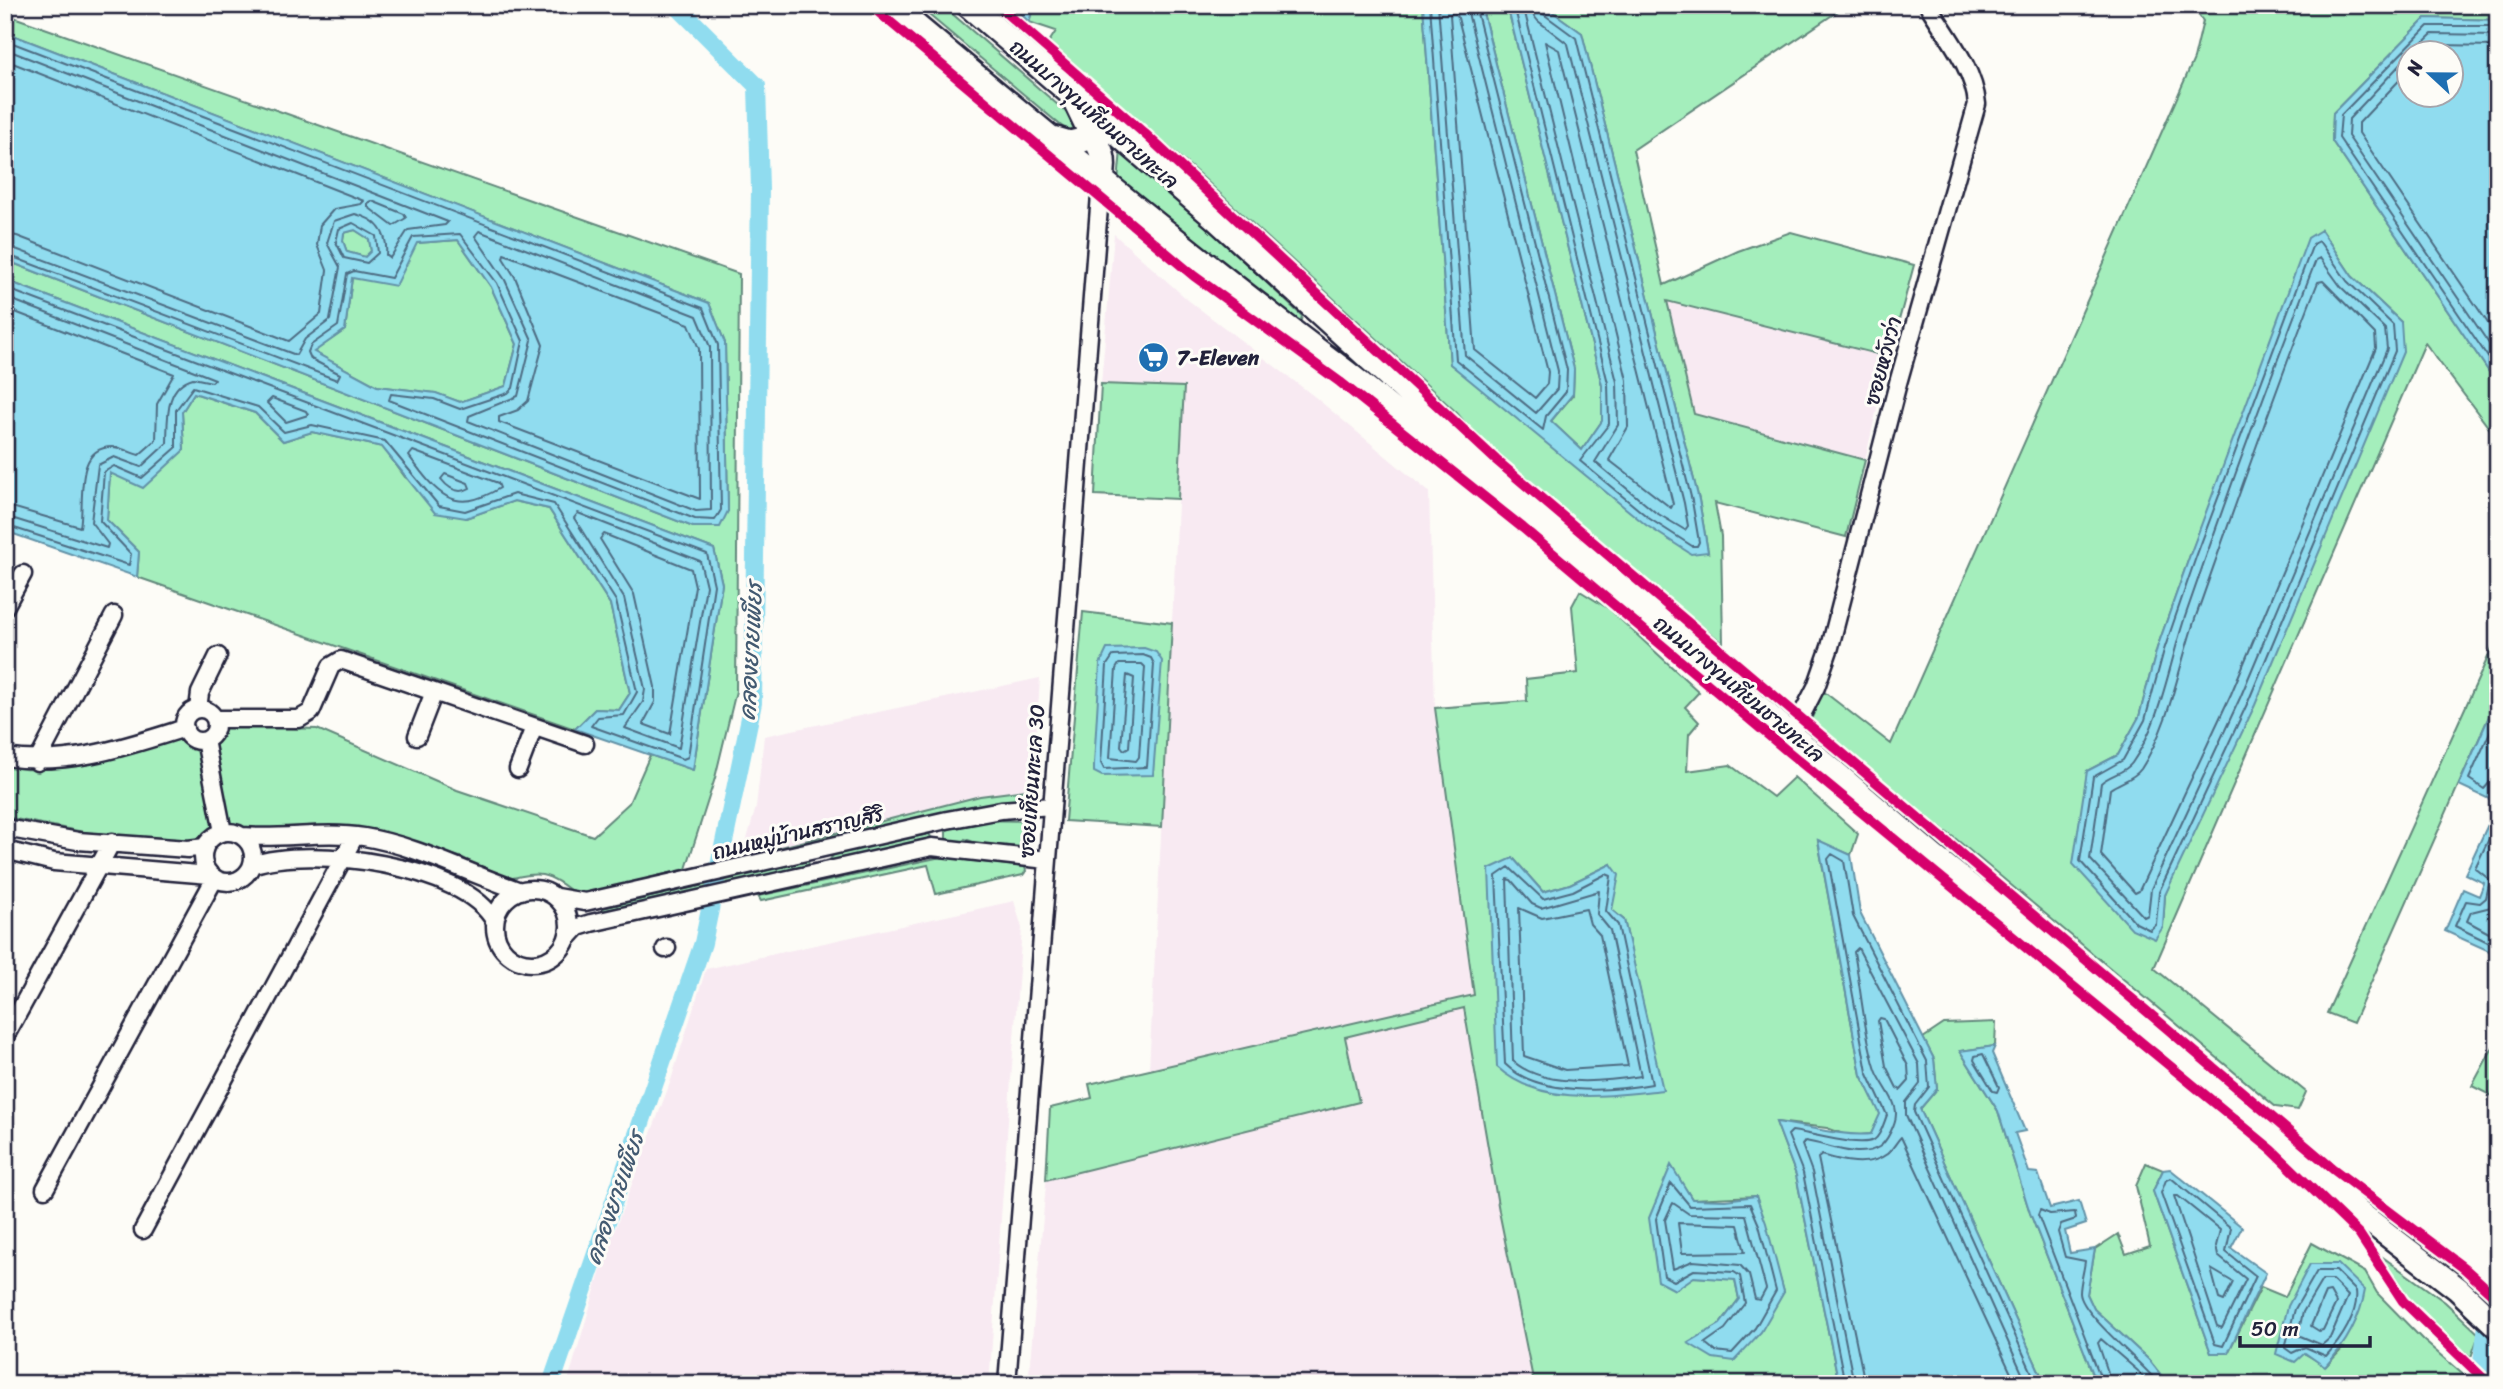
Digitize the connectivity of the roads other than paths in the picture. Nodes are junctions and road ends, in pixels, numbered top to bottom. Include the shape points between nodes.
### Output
1 (891, 5) edge
2 (968, 5) edge
3 (1928, 5) edge
4 (1069, 92) junction
5 (1089, 130) junction
6 (1049, 137) junction
7 (1101, 182) junction
8 (1495, 482) junction
9 (23, 574) dead end
10 (5, 607) edge
11 (114, 615) dead end
12 (218, 656) dead end
13 (434, 692) junction
14 (198, 709) junction
15 (215, 719) junction
16 (534, 727) junction
17 (185, 728) junction
18 (1792, 734) junction
19 (417, 736) dead end
20 (205, 740) junction
21 (585, 744) dead end
22 (5, 757) edge
23 (37, 762) junction
24 (519, 769) dead end
25 (1051, 806) junction
26 (939, 822) junction
27 (5, 828) edge
28 (223, 832) junction
29 (242, 836) junction
30 (355, 836) junction
31 (112, 842) junction
32 (205, 848) junction
33 (948, 848) junction
34 (5, 850) edge
35 (816, 850) junction
36 (345, 857) junction
37 (1047, 860) junction
38 (251, 865) junction
39 (98, 866) junction
40 (820, 873) junction
41 (213, 877) junction
42 (521, 891) junction
43 (556, 898) junction
44 (495, 922) junction
45 (567, 939) junction
46 (5, 1037) edge
47 (45, 1189) dead end
48 (143, 1230) dead end
49 (2498, 1327) edge
50 (1007, 1384) edge

1 - 6 main road, ถนนบางขุนเทียนชายทะเล
2 - 4 main road, ถนนบางขุนเทียนชายทะเล
3 - 18 street, ซอยหวังว่า via 1963,63 1978,104 1898,383 1830,647
4 - 5 main road
4 - 8 main road, ถนนบางขุนเทียนชายทะเล via 1459,440
5 - 6 main road via 1083,140 1070,143
5 - 7 main road via 1103,150
6 - 7 main road, ถนนบางขุนเทียนชายทะเล
7 - 8 main road, ถนนบางขุนเทียนชายทะเล via 1345,371 1405,424 1460,464
7 - 25 street, ซอยเทียนทะเล 30
8 - 18 main road, ถนนบางขุนเทียนชายทะเล
9 - 10 street
11 - 23 street
12 - 14 street via 200,693
13 - 15 street via 341,660 331,666 311,712 299,719
13 - 16 street
13 - 19 street
14 - 15 street
14 - 17 street via 189,714
15 - 20 street via 216,729
16 - 21 street
16 - 24 street
17 - 20 street via 195,740
17 - 23 street via 92,755
18 - 49 main road, ถนนบางขุนเทียนชายทะเล
20 - 28 street
22 - 23 street
25 - 26 street, ถนนหมู่บ้านสราญสิริ
25 - 37 street, ซอยเทียนทะเล 30
26 - 33 street via 938,842
26 - 35 street, ถนนหมู่บ้านสราญสิริ
27 - 31 street
28 - 29 street
28 - 32 street
29 - 30 street
29 - 38 street via 251,848
30 - 36 street
30 - 42 street via 401,846
31 - 32 street
31 - 39 street
32 - 41 street via 203,860
33 - 37 street, ถนนหมู่บ้านสราญสิริ
33 - 40 street, ถนนหมู่บ้านสราญสิริ via 932,847
34 - 39 street via 54,862
35 - 40 street
35 - 43 street, ถนนหมู่บ้านสราญสิริ via 586,902
36 - 38 street via 266,860
36 - 44 street via 369,860 467,895 487,908
36 - 48 street
37 - 50 street, ซอยเทียนทะเล 30
38 - 41 street via 233,881
39 - 41 street
39 - 46 street
40 - 45 street, ถนนหมู่บ้านสราญสิริ via 578,927
41 - 47 street
42 - 43 street via 541,890
42 - 44 street via 506,899
43 - 45 street via 568,915
44 - 45 street via 501,947 519,961 542,962 553,957

